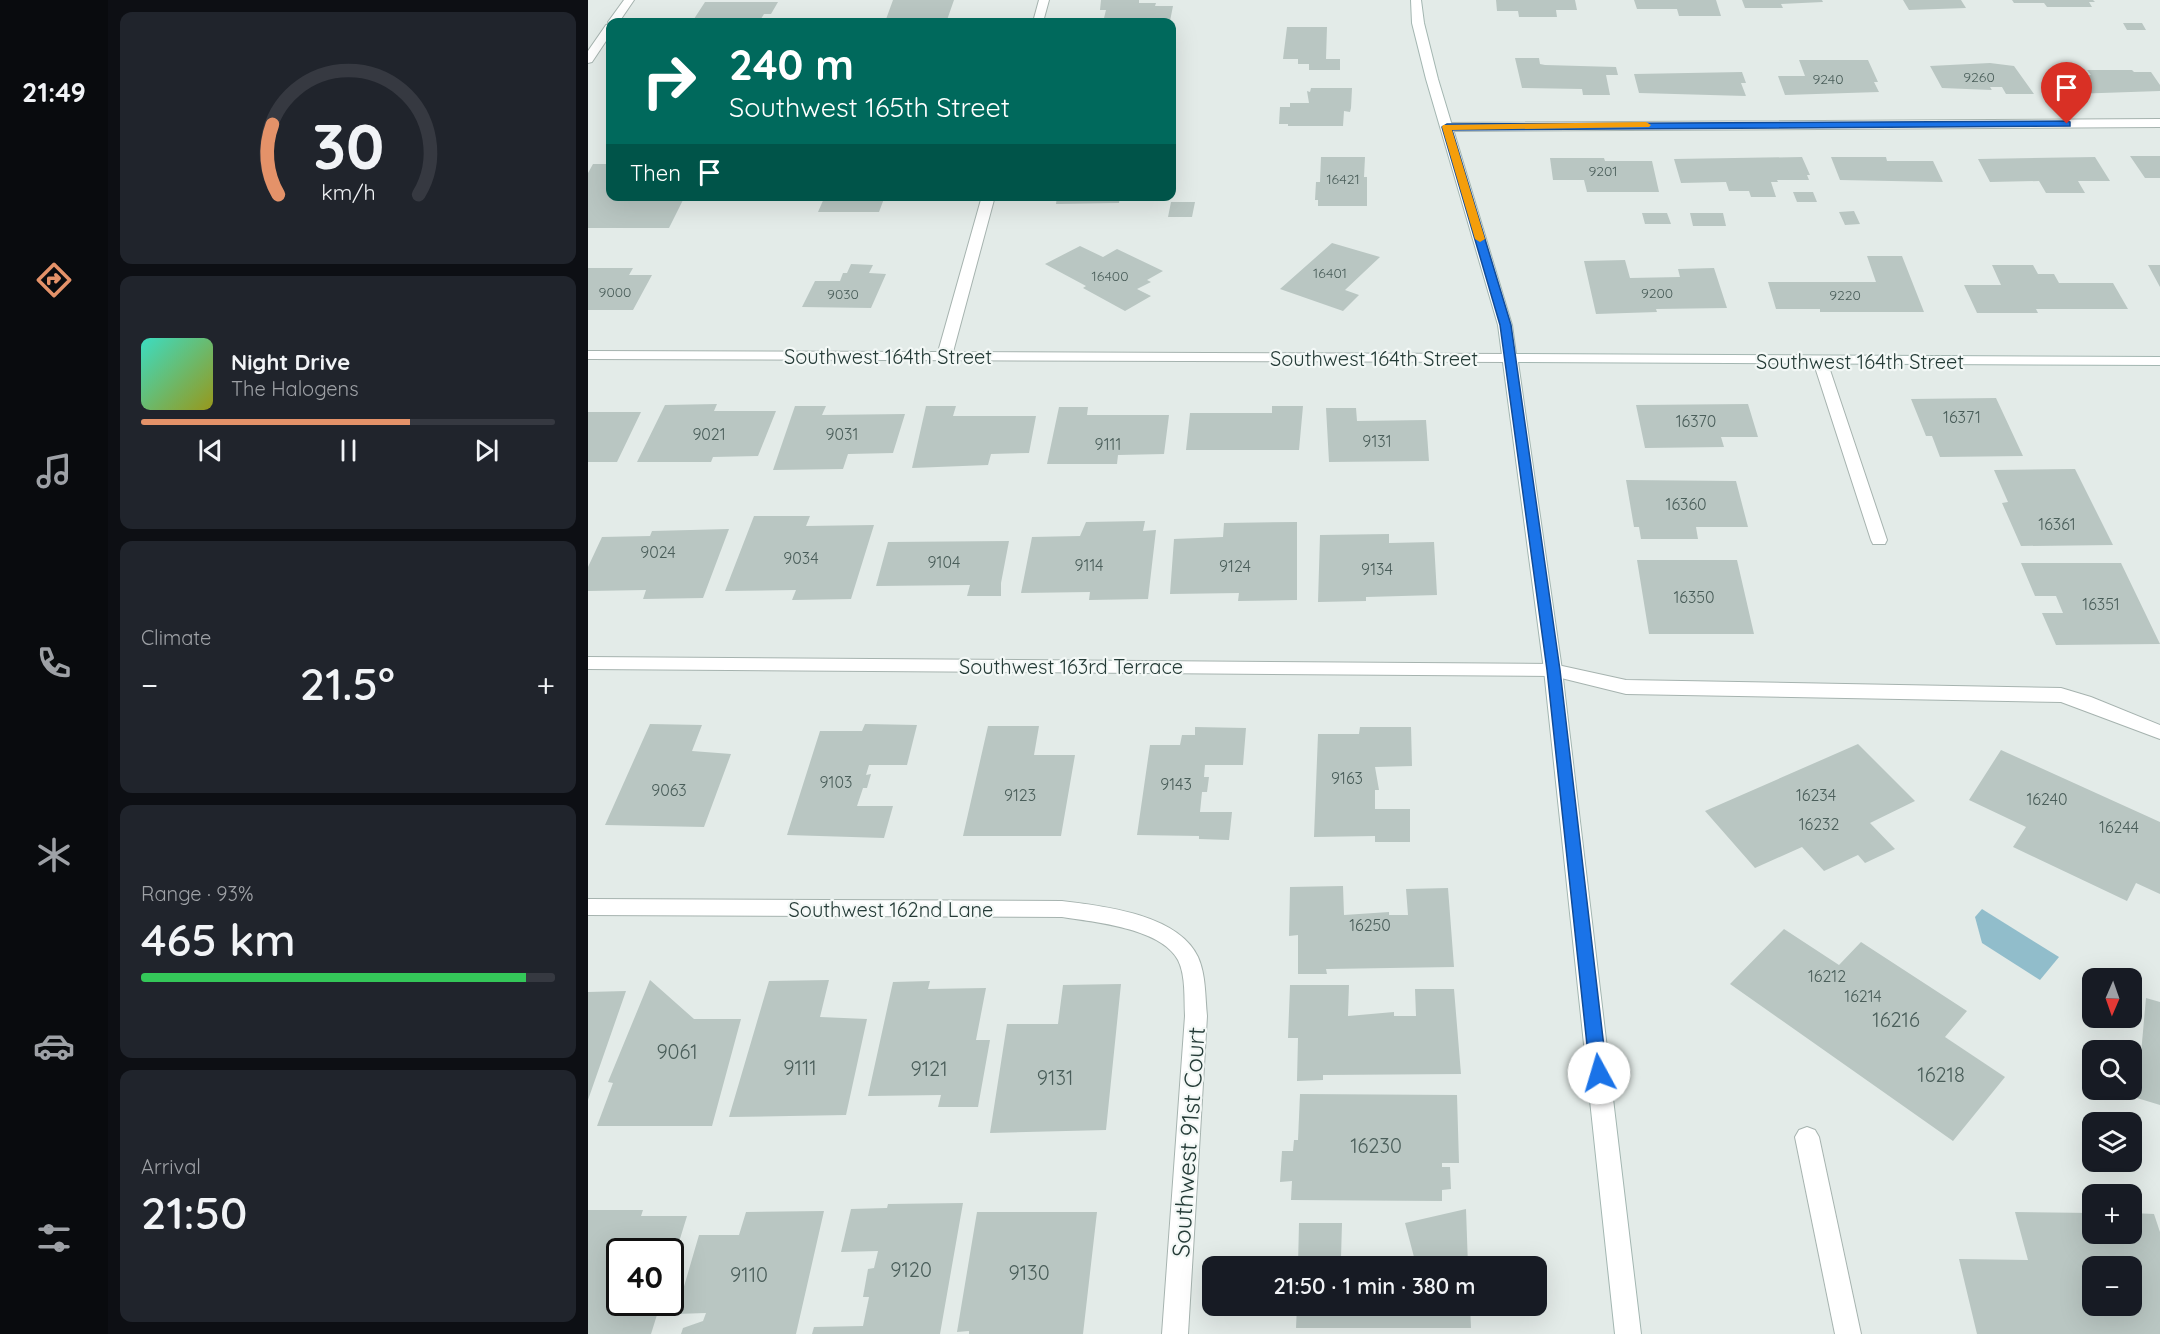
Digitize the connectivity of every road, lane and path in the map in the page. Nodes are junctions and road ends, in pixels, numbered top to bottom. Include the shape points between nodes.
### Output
1 (629, 0) edge
2 (1044, 0) edge
3 (1416, 0) edge
4 (617, 18) edge
5 (1039, 18) edge
6 (606, 33) edge
7 (588, 60) edge
8 (2160, 123) edge
9 (1447, 127) junction
10 (988, 201) edge
11 (588, 355) edge
12 (944, 356) junction
13 (1510, 358) junction
14 (1820, 361) junction
15 (2160, 361) edge
16 (1879, 540) dead end
17 (588, 663) edge
18 (1553, 670) junction
19 (2160, 732) edge
20 (588, 908) edge
21 (1184, 952) joint
22 (1807, 1137) dead end
23 (1174, 1334) edge
24 (1628, 1334) edge
25 (1848, 1334) edge

1 - 4 street
2 - 5 street
3 - 9 street via 1425,55
6 - 7 street
8 - 9 street
9 - 13 street via 1505,325
10 - 12 street
11 - 12 street, Southwest 164th Street
12 - 13 street, Southwest 164th Street
13 - 14 street, Southwest 164th Street
13 - 18 street
14 - 15 street, Southwest 164th Street
14 - 16 street
17 - 18 street, Southwest 163rd Terrace
18 - 19 street, Southwest 163rd Terrace via 1626,687 2061,695
18 - 24 street
20 - 21 street, Southwest 162nd Lane via 1062,909 1128,921 1166,937
21 - 23 street, Southwest 91st Court via 1193,977 1196,1016
22 - 25 street

